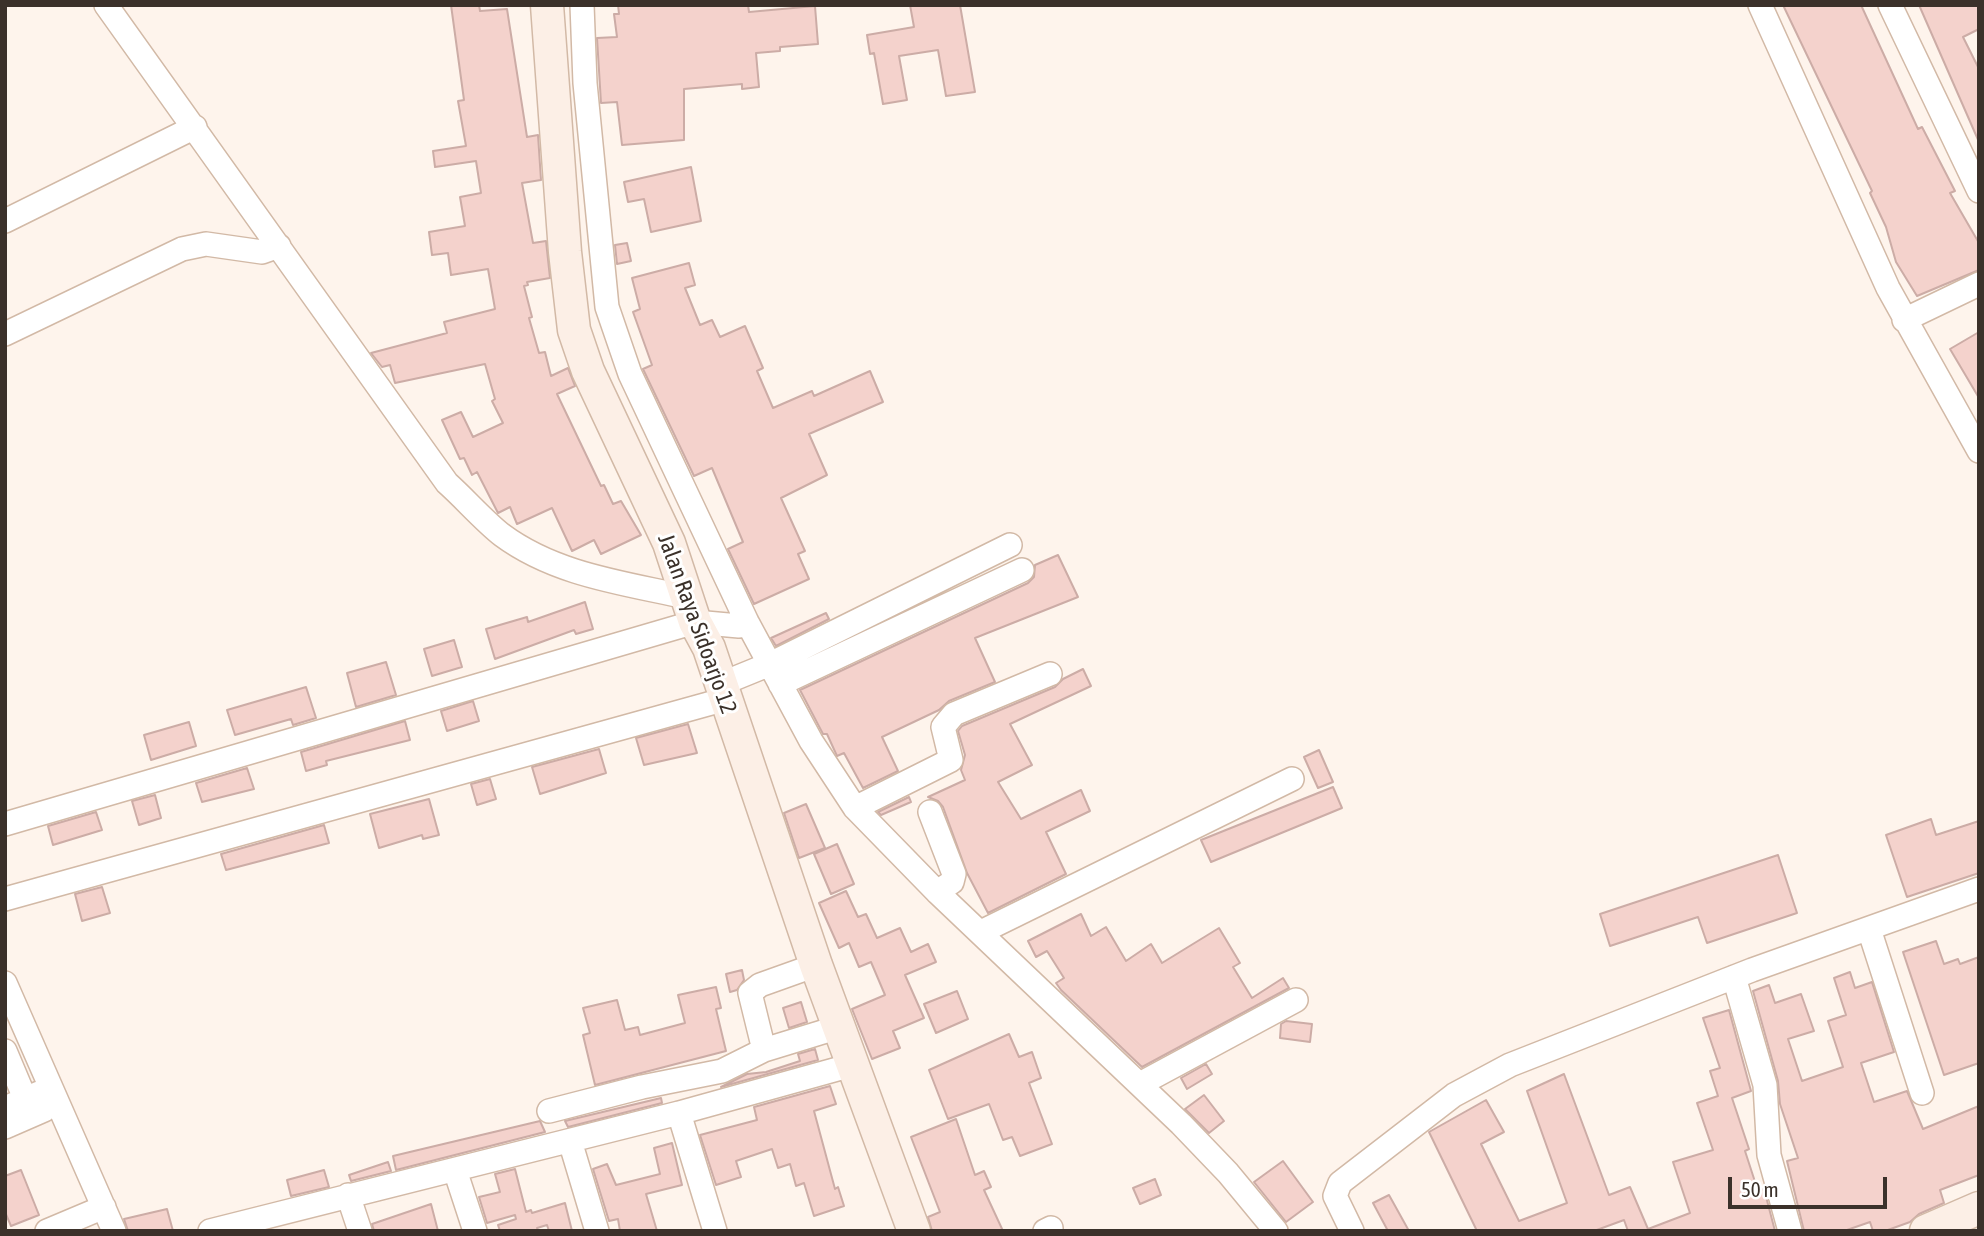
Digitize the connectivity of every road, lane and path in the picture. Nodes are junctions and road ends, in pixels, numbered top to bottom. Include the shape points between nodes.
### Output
1 (547, 5) edge
2 (582, 5) edge
3 (1759, 5) edge
4 (1890, 5) edge
5 (102, 7) edge
6 (195, 127) junction
7 (1979, 191) edge
8 (5, 221) edge
9 (279, 246) junction
10 (1979, 284) edge
11 (1904, 320) junction
12 (5, 334) edge
13 (1979, 451) edge
14 (687, 536) junction
15 (1010, 545) dead end
16 (1022, 570) dead end
17 (712, 618) junction
18 (1050, 674) dead end
19 (748, 680) junction
20 (1292, 779) dead end
21 (855, 808) junction
22 (930, 812) dead end
23 (5, 824) edge
24 (1979, 889) edge
25 (937, 892) junction
26 (5, 899) edge
27 (1869, 929) junction
28 (981, 932) junction
29 (816, 965) junction
30 (1734, 977) junction
31 (5, 983) edge
32 (1296, 1000) dead end
33 (839, 1027) junction
34 (764, 1050) junction
35 (5, 1051) edge
36 (852, 1065) junction
37 (1140, 1084) junction
38 (1922, 1093) dead end
39 (55, 1095) junction
40 (21, 1107) edge
41 (549, 1111) dead end
42 (679, 1113) junction
43 (5, 1127) edge
44 (570, 1141) junction
45 (455, 1170) junction
46 (348, 1195) junction
47 (104, 1207) junction
48 (1979, 1208) edge
49 (237, 1227) edge
50 (47, 1231) edge
51 (114, 1231) edge
52 (210, 1231) edge
53 (360, 1231) edge
54 (475, 1231) edge
55 (597, 1231) edge
56 (715, 1231) edge
57 (914, 1231) edge
58 (1276, 1231) edge
59 (1352, 1231) edge
60 (1790, 1231) edge
61 (1926, 1231) edge

1 - 14 main road, Jalan Raya Sidoarjo 12 via 574,330 588,371
2 - 14 street via 607,307
3 - 11 street
4 - 7 street
5 - 6 street
6 - 8 street
6 - 9 street
9 - 12 street via 261,252 206,244 182,249
9 - 17 street via 422,451 447,483 503,535 583,575
10 - 11 street
11 - 13 street
14 - 17 main road, Jalan Raya Sidoarjo 12
14 - 17 street
15 - 19 street
16 - 19 street
17 - 19 street
17 - 19 main road, Jalan Raya Sidoarjo 12 via 709,648
17 - 23 street
18 - 21 street via 948,718 943,727 951,760
19 - 21 street via 817,751
19 - 26 street
19 - 29 main road, Jalan Raya Sidoarjo 12
20 - 28 street
21 - 25 street
22 - 25 street via 954,874 952,882
24 - 27 street
25 - 28 street
27 - 30 street
27 - 38 street
28 - 37 street
29 - 33 main road, Jalan Raya Sidoarjo 12
29 - 34 street via 750,993
30 - 59 street via 1510,1065 1454,1095 1340,1183 1335,1196
30 - 60 street via 1765,1085 1769,1155
31 - 39 street
32 - 37 street
33 - 34 street
33 - 36 main road, Jalan Raya Sidoarjo 12
34 - 41 street via 722,1071
35 - 40 street
36 - 42 street
36 - 57 main road, Jalan Raya Sidoarjo 12
37 - 58 street via 1228,1172
39 - 40 street
39 - 47 street
40 - 43 street
42 - 44 street
42 - 56 street
44 - 45 street
44 - 55 street
45 - 46 street
45 - 54 street
46 - 49 street
46 - 53 street
47 - 50 street
47 - 51 street
48 - 61 main road
49 - 52 street

